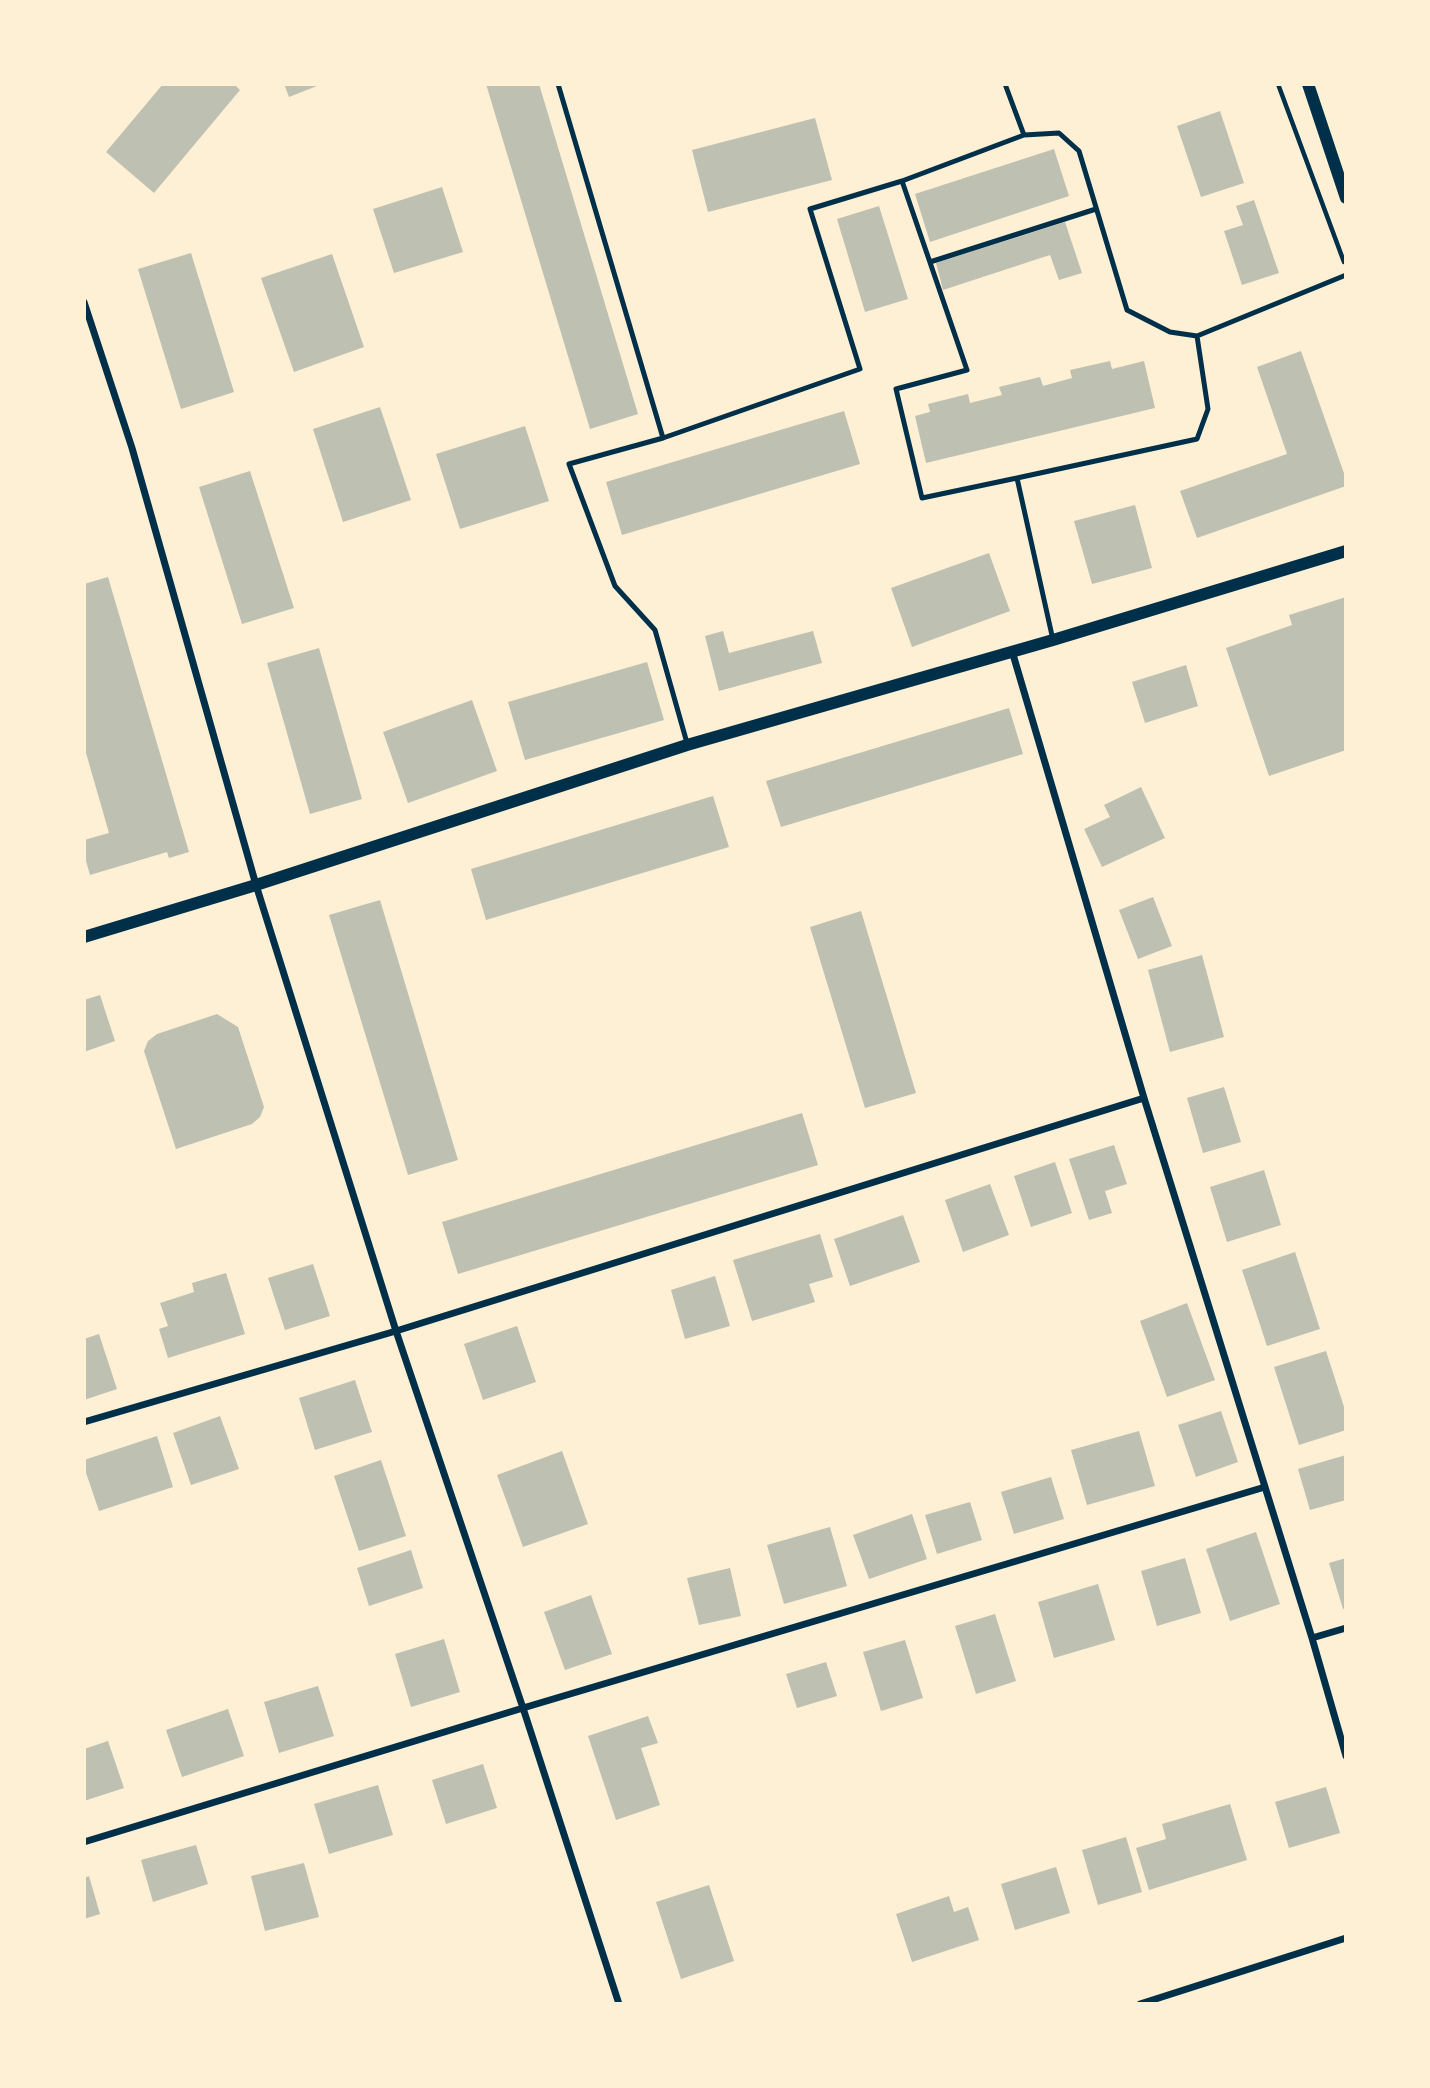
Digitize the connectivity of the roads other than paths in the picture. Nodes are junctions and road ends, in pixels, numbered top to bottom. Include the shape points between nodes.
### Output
1 (558, 84) edge
2 (1005, 84) edge
3 (1308, 84) edge
4 (1024, 135) junction
5 (902, 181) junction
6 (1346, 198) edge
7 (1097, 209) junction
8 (930, 262) junction
9 (1346, 275) edge
10 (84, 302) edge
11 (1197, 335) junction
12 (663, 438) junction
13 (1017, 478) junction
14 (1346, 551) edge
15 (1053, 640) junction
16 (1012, 651) junction
17 (687, 745) junction
18 (256, 885) junction
19 (84, 937) edge
20 (1143, 1098) junction
21 (396, 1331) junction
22 (84, 1422) edge
23 (1265, 1487) junction
24 (1346, 1628) edge
25 (1312, 1637) junction
26 (523, 1708) junction
27 (1346, 1756) edge
28 (84, 1842) edge
29 (1346, 1938) edge
30 (619, 2004) edge
31 (1140, 2004) edge

1 - 12 lane
2 - 4 lane
3 - 6 street
4 - 5 lane
4 - 7 lane via 1059,133 1079,151
5 - 8 lane
5 - 12 lane via 810,209 860,369
7 - 8 lane
7 - 11 lane via 1127,310 1170,332
8 - 13 lane via 967,370 896,389 922,498
9 - 11 lane
10 - 18 street via 132,448
11 - 13 lane via 1208,409 1197,439
12 - 17 lane via 569,464 615,586 655,630
13 - 15 lane
14 - 15 street
15 - 16 street
16 - 17 street
16 - 20 street
17 - 18 street
18 - 19 street
18 - 21 street
20 - 21 street
20 - 23 street
21 - 22 street
21 - 26 street
23 - 25 street
23 - 26 street
24 - 25 street
25 - 27 street
26 - 28 street
26 - 30 street
29 - 31 street

